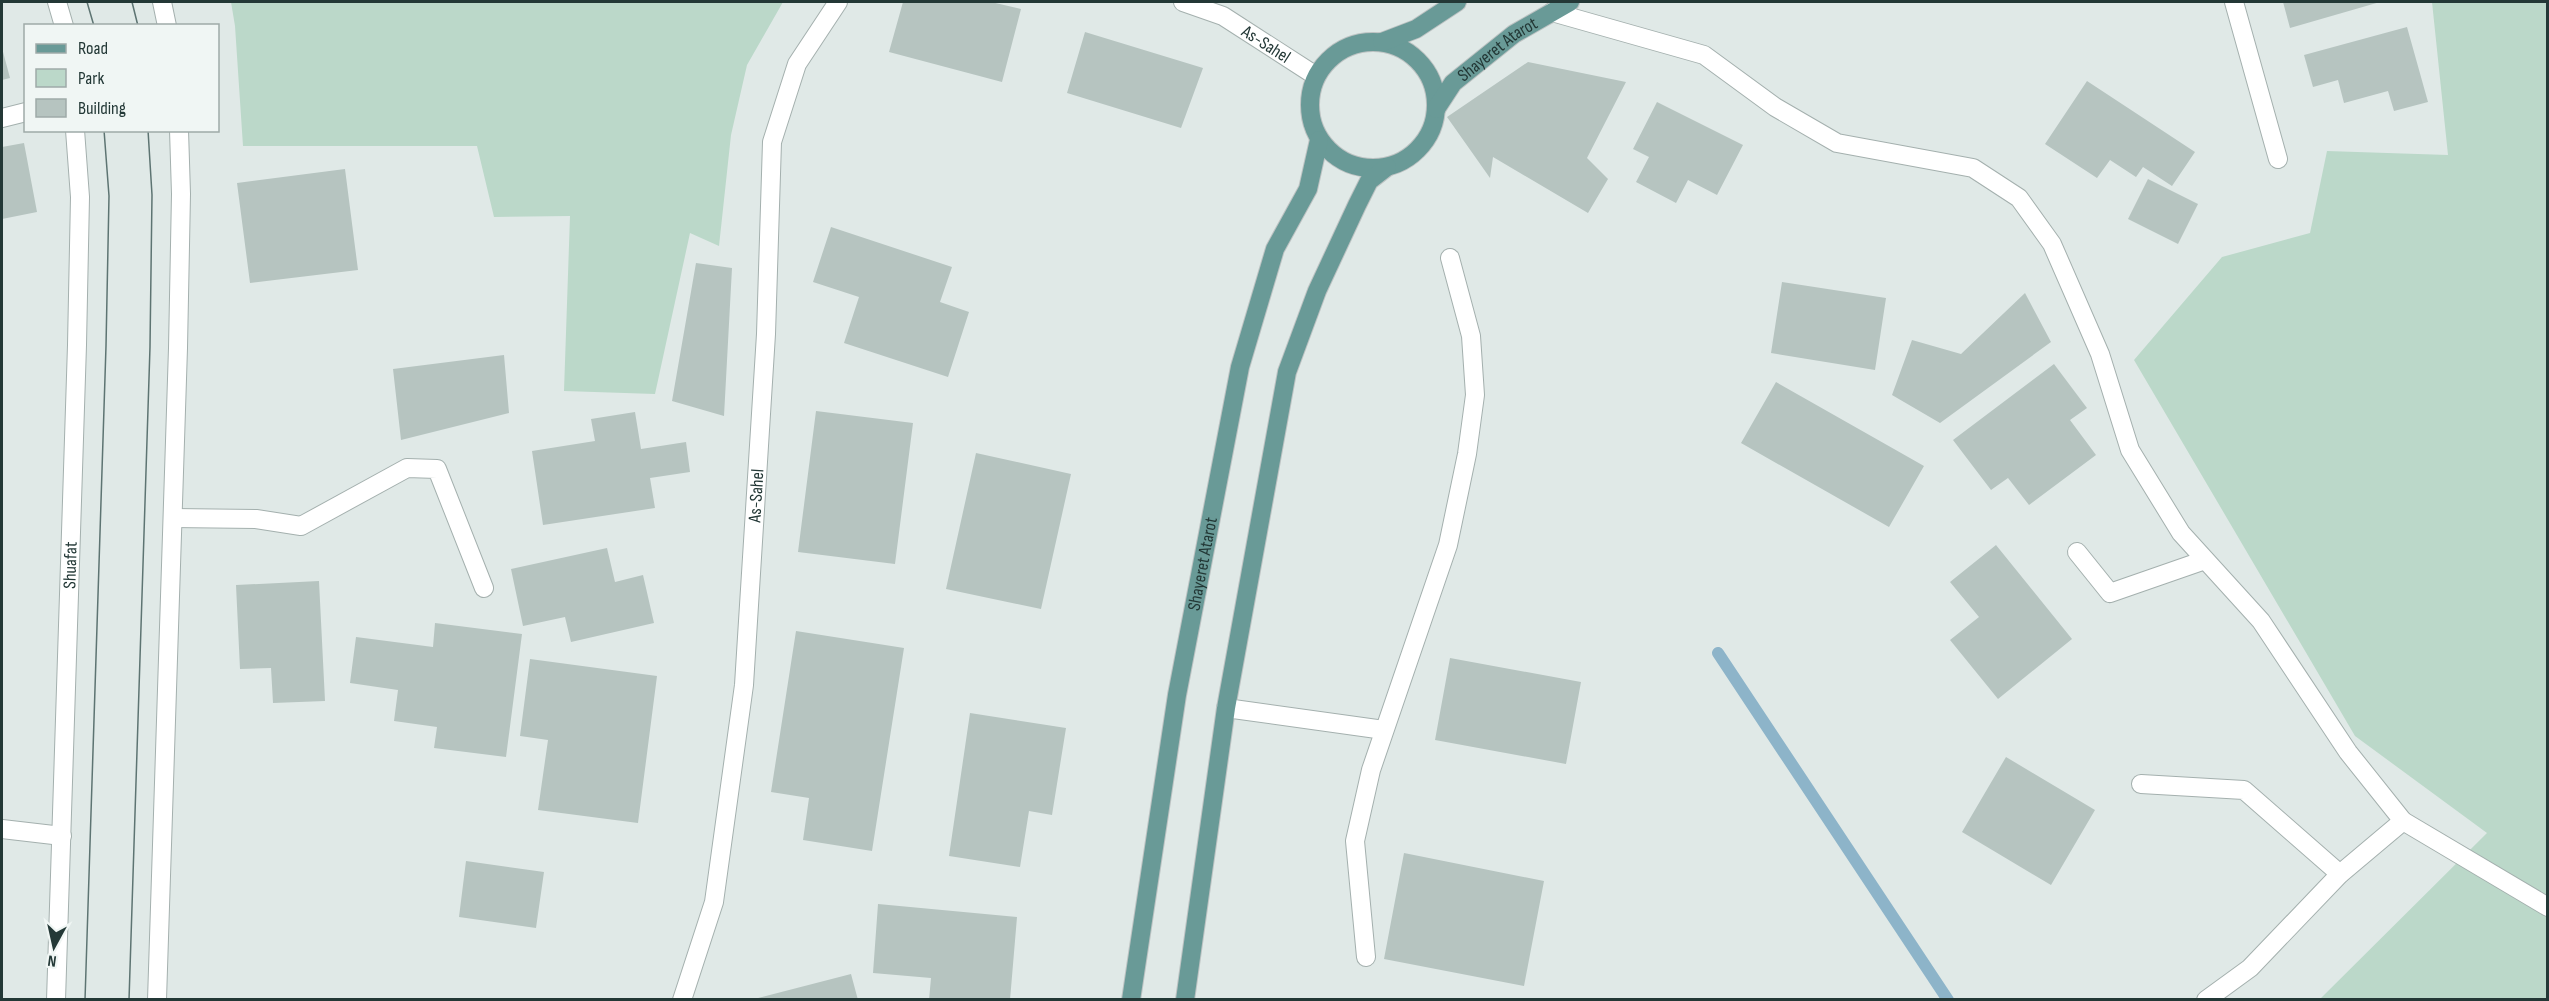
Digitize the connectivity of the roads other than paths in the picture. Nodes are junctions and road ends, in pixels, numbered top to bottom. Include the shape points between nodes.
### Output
1 (57, 2) edge
2 (162, 2) edge
3 (838, 2) edge
4 (1183, 2) edge
5 (1457, 2) edge
6 (1570, 2) edge
7 (2234, 2) edge
8 (1552, 12) junction
9 (63, 24) edge
10 (167, 24) edge
11 (1382, 42) junction
12 (1316, 76) junction
13 (1436, 109) junction
14 (24, 112) edge
15 (2, 118) edge
16 (75, 132) edge
17 (179, 132) edge
18 (1319, 140) junction
19 (2278, 159) dead end
20 (1387, 167) junction
21 (1450, 258) dead end
22 (173, 518) junction
23 (2077, 552) dead end
24 (2205, 560) junction
25 (484, 588) dead end
26 (1226, 708) junction
27 (1384, 730) junction
28 (2141, 784) dead end
29 (2403, 821) junction
30 (2, 829) edge
31 (62, 836) junction
32 (2340, 874) junction
33 (2547, 907) edge
34 (1366, 957) dead end
35 (56, 999) edge
36 (157, 999) edge
37 (682, 999) edge
38 (1131, 999) edge
39 (1185, 999) edge
40 (2205, 999) edge

1 - 9 street
2 - 10 street
3 - 37 street, As-Sahel via 797,64 772,142 766,334 744,685 714,902
4 - 12 street, As-Sahel via 1223,16
5 - 11 main road via 1416,29
6 - 8 main road, Shayeret Atarot
7 - 19 street
8 - 13 main road, Shayeret Atarot via 1514,34 1454,84
8 - 24 street via 1704,55 1775,107 1837,143 1973,168 2019,198 2052,244 2061,264 2100,354 2130,450 2181,533
11 - 12 main road via 1359,43 1339,51
11 - 13 main road via 1403,49 1420,63 1434,87
12 - 18 main road via 1309,97 1310,119
13 - 20 main road via 1424,143 1408,159
14 - 15 street
16 - 31 street, Shuafat via 80,197 78,345
17 - 22 street via 181,206
18 - 20 main road via 1344,162 1365,168
18 - 38 main road, Shayeret Atarot via 1308,189 1275,249 1240,367 1176,695
20 - 26 main road via 1369,181 1356,205 1317,291 1287,372
21 - 27 street via 1471,336 1475,395 1467,454 1448,545
22 - 25 street via 256,519 301,526 407,468 436,469
22 - 36 street
23 - 24 street via 2110,593
24 - 29 street via 2261,621 2348,752
26 - 27 street
26 - 39 main road
27 - 34 street via 1355,841
28 - 32 street via 2244,790
29 - 32 street
29 - 33 street
30 - 31 street
31 - 35 street, Shuafat
32 - 40 street via 2250,968

